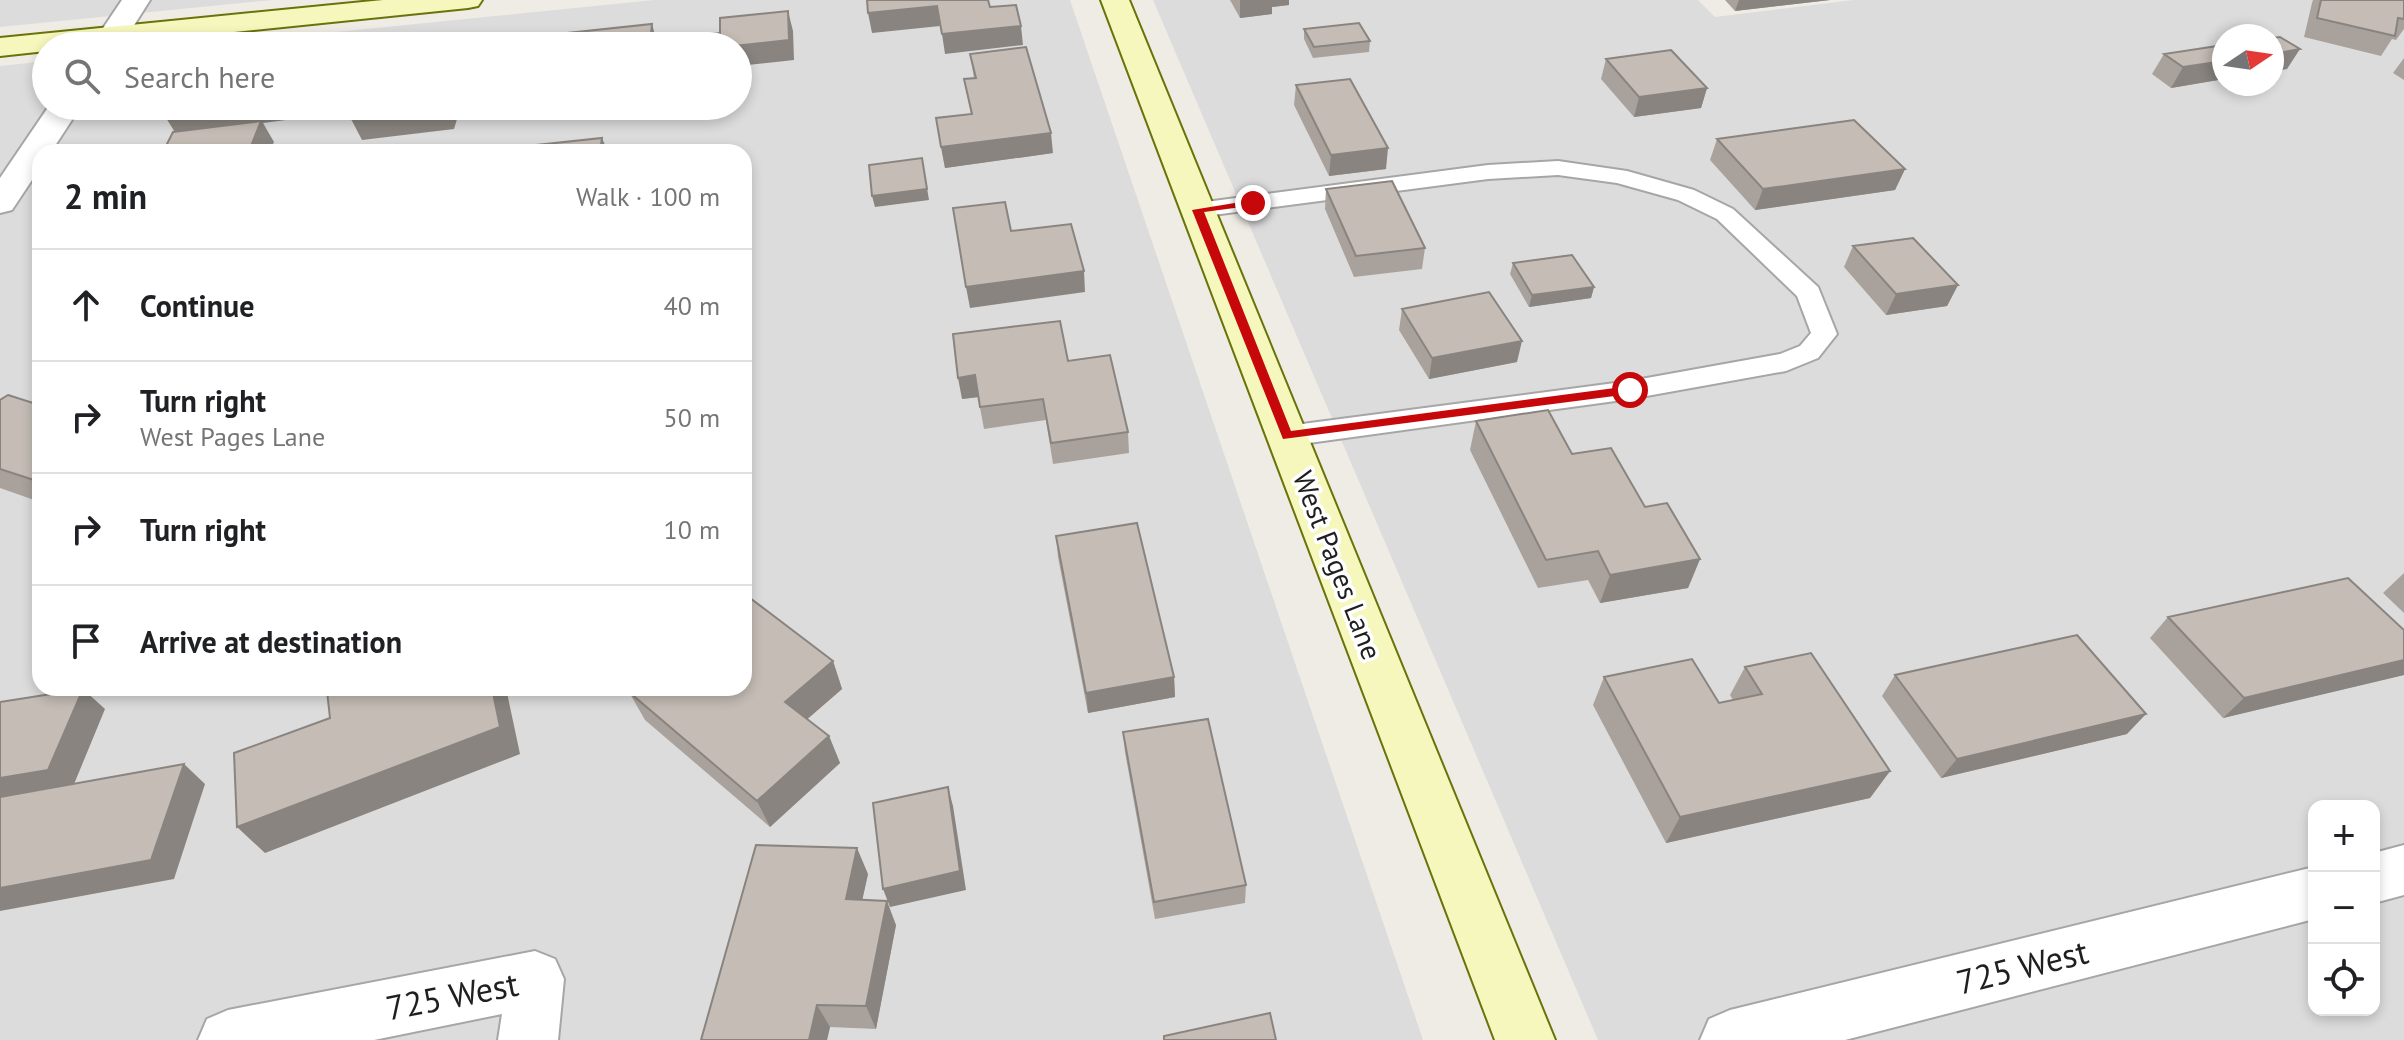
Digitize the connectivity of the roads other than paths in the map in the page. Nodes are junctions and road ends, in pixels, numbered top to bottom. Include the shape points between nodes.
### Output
1 (136, 0) edge
2 (468, 0) edge
3 (1115, 0) edge
4 (116, 32) edge
5 (189, 32) edge
6 (32, 45) edge
7 (0, 47) edge
8 (56, 120) edge
9 (40, 144) edge
10 (32, 155) edge
11 (0, 203) edge
12 (1198, 210) junction
13 (1287, 436) junction
14 (2404, 870) edge
15 (2380, 876) edge
16 (2308, 895) edge
17 (228, 1040) edge
18 (528, 1040) edge
19 (1525, 1040) edge
20 (1730, 1040) edge

1 - 4 street
2 - 5 street
3 - 12 street, West Pages Lane
6 - 7 street
8 - 9 street
10 - 11 street
12 - 13 street, West Pages Lane
12 - 13 lane via 1488,172 1558,168 1619,176 1686,195 1725,214 1809,293 1824,334 1809,352 1786,362 1630,390
13 - 19 street, West Pages Lane
14 - 15 street
16 - 20 street, 725 West
17 - 18 street, 725 West via 535,979

